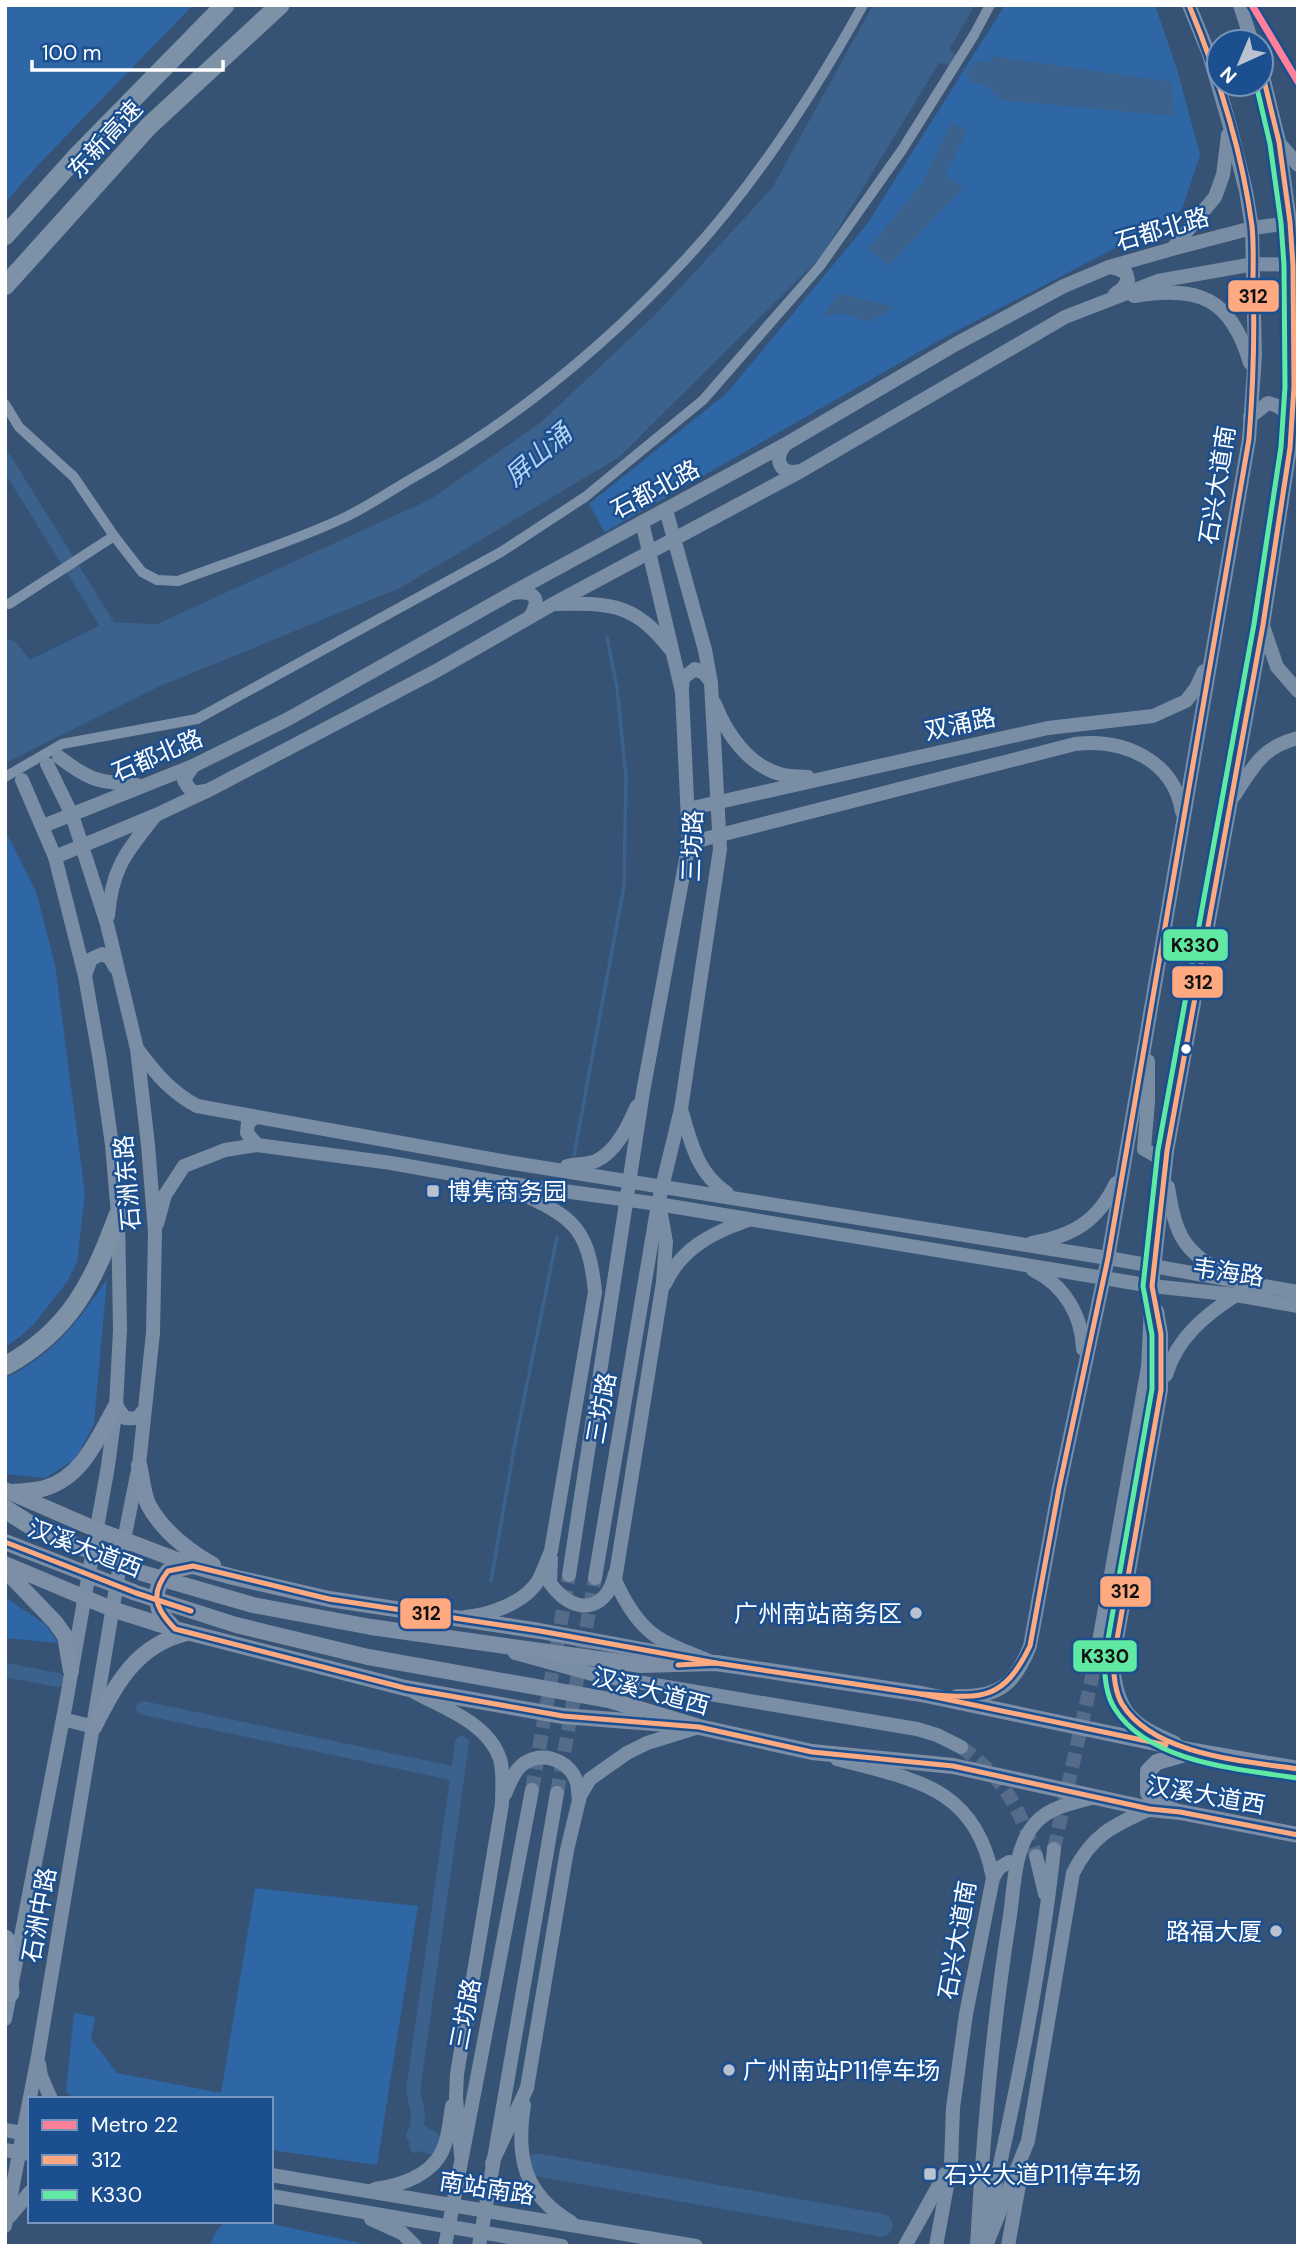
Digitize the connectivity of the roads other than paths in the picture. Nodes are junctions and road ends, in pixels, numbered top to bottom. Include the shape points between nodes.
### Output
1 (225, 5) edge
2 (280, 5) edge
3 (863, 5) edge
4 (990, 5) edge
5 (1189, 5) edge
6 (1240, 5) edge
7 (1247, 28) edge
8 (1268, 98) edge
9 (1229, 123) junction
10 (1279, 142) junction
11 (1298, 165) edge
12 (1294, 222) edge
13 (1252, 228) junction
14 (5, 236) edge
15 (1172, 249) junction
16 (26, 262) junction
17 (1254, 264) junction
18 (1295, 265) edge
19 (1110, 267) junction
20 (5, 286) edge
21 (5, 293) edge
22 (1105, 301) junction
23 (1298, 367) edge
24 (1254, 377) junction
25 (1294, 387) junction
26 (5, 404) edge
27 (1250, 417) junction
28 (1291, 421) junction
29 (786, 444) junction
30 (801, 471) junction
31 (666, 510) junction
32 (642, 522) junction
33 (114, 536) junction
34 (675, 541) junction
35 (650, 551) junction
36 (510, 593) junction
37 (5, 603) edge
38 (553, 604) junction
39 (530, 619) junction
40 (1263, 625) junction
41 (1212, 650) junction
42 (673, 653) junction
43 (712, 690) junction
44 (1298, 691) edge
45 (682, 692) junction
46 (1298, 738) edge
47 (193, 766) junction
48 (5, 777) edge
49 (819, 779) junction
50 (22, 780) dead end
51 (142, 786) junction
52 (206, 791) junction
53 (717, 801) junction
54 (1229, 803) junction
55 (688, 809) junction
56 (72, 815) junction
57 (156, 815) junction
58 (1183, 819) junction
59 (43, 826) junction
60 (721, 834) junction
61 (689, 843) junction
62 (83, 846) junction
63 (55, 858) junction
64 (107, 924) junction
65 (117, 971) junction
66 (85, 976) junction
67 (1147, 1029) junction
68 (137, 1049) junction
69 (643, 1092) junction
70 (681, 1109) junction
71 (254, 1118) junction
72 (257, 1144) junction
73 (1167, 1151) junction
74 (507, 1161) junction
75 (1124, 1166) junction
76 (553, 1168) junction
77 (1165, 1169) junction
78 (631, 1181) junction
79 (503, 1182) junction
80 (662, 1185) junction
81 (734, 1198) junction
82 (628, 1201) junction
83 (658, 1204) junction
84 (118, 1215) junction
85 (749, 1220) junction
86 (155, 1232) junction
87 (1020, 1244) junction
88 (1108, 1258) junction
89 (1019, 1264) junction
90 (1154, 1267) junction
91 (1103, 1277) junction
92 (1152, 1286) junction
93 (1238, 1289) junction
94 (1298, 1292) edge
95 (661, 1295) junction
96 (1298, 1306) edge
97 (5, 1366) edge
98 (1084, 1368) junction
99 (1161, 1390) junction
100 (116, 1406) junction
101 (144, 1410) junction
102 (139, 1465) junction
103 (6, 1501) edge
104 (35, 1528) joint
105 (95, 1529) junction
106 (124, 1540) junction
107 (5, 1542) edge
108 (551, 1551) junction
109 (193, 1566) junction
110 (5, 1567) edge
111 (615, 1574) junction
112 (569, 1575) tunnel mouth
113 (233, 1577) junction
114 (595, 1577) tunnel mouth
115 (84, 1599) junction
116 (112, 1609) junction
117 (449, 1618) junction
118 (182, 1631) junction
119 (474, 1642) junction
120 (716, 1663) junction
121 (1095, 1664) tunnel mouth
122 (71, 1671) junction
123 (405, 1688) junction
124 (921, 1695) junction
125 (63, 1719) junction
126 (94, 1727) junction
127 (699, 1727) junction
128 (961, 1747) tunnel mouth
129 (1194, 1751) junction
130 (812, 1752) junction
131 (1298, 1769) edge
132 (532, 1790) tunnel mouth
133 (557, 1793) tunnel mouth
134 (1097, 1796) junction
135 (502, 1800) junction
136 (579, 1801) junction
137 (1150, 1810) junction
138 (1180, 1812) junction
139 (1298, 1835) edge
140 (1054, 1849) tunnel mouth
141 (1035, 1856) tunnel mouth
142 (1017, 1863) junction
143 (993, 1878) junction
144 (1048, 1905) junction
145 (5, 1939) edge
146 (10, 1993) junction
147 (5, 2019) edge
148 (38, 2056) junction
149 (457, 2074) junction
150 (527, 2088) junction
151 (32, 2097) edge
152 (50, 2097) edge
153 (5, 2130) edge
154 (26, 2134) edge
155 (1028, 2141) junction
156 (18, 2152) edge
157 (461, 2156) junction
158 (492, 2163) junction
159 (951, 2164) junction
160 (273, 2175) edge
161 (996, 2183) junction
162 (363, 2191) junction
163 (28, 2194) edge
164 (273, 2196) edge
165 (452, 2205) junction
166 (347, 2209) junction
167 (485, 2211) junction
168 (6, 2225) edge
169 (448, 2226) junction
170 (592, 2228) junction
171 (993, 2230) junction
172 (480, 2239) edge
173 (415, 2246) edge
174 (445, 2246) edge
175 (562, 2246) edge
176 (696, 2246) edge
177 (905, 2246) edge
178 (936, 2246) edge
179 (982, 2246) edge
180 (993, 2246) edge
181 (1009, 2246) edge

1 - 14 highway, 东新高速
2 - 16 highway, 东新高速 via 149,126
3 - 33 street via 832,61 751,179 684,261 608,335 519,410 339,521 178,581 157,580 142,572
4 - 48 street via 902,150 820,266 702,400 584,498 501,552 197,719 62,744
5 - 9 main road, 石兴大道南
6 - 7 main road
8 - 10 main road
9 - 13 main road, 石兴大道南
9 - 15 main road via 1223,175 1214,197
10 - 11 main road
10 - 12 main road
12 - 13 main road, 石都北路
12 - 18 main road
13 - 15 main road, 石都北路
13 - 17 main road, 石兴大道南
15 - 19 main road, 石都北路
16 - 20 highway, 东新高速
16 - 21 highway
17 - 18 main road, 石都北路
17 - 22 main road, 石都北路 via 1158,281
17 - 24 main road, 石兴大道南
18 - 25 main road
19 - 22 main road via 1126,273 1128,281
19 - 29 main road, 石都北路 via 1064,286 956,344
22 - 24 main road via 1182,292 1208,299 1226,312 1243,340
22 - 30 main road, 石都北路 via 1065,317
23 - 25 main road
24 - 27 main road, 石兴大道南
25 - 28 main road
26 - 33 street via 19,427 74,477
27 - 28 main road via 1268,403 1286,411
27 - 41 main road, 石兴大道南
28 - 40 main road
29 - 30 main road via 778,460 783,470
29 - 31 main road, 石都北路
30 - 34 main road, 石都北路
31 - 32 main road, 石都北路
31 - 34 main road, 三坊路
32 - 35 main road, 三坊路
32 - 36 main road, 石都北路
33 - 37 street
34 - 35 main road, 石都北路
34 - 43 main road, 三坊路
35 - 38 main road, 石都北路
35 - 42 main road, 三坊路
36 - 39 main road via 532,595 537,607
36 - 47 main road, 石都北路 via 288,719
38 - 39 main road, 石都北路
38 - 42 main road via 628,610
39 - 52 main road, 石都北路
40 - 44 main road via 1277,667
40 - 54 main road
41 - 49 main road, 双涌路 via 1186,701 1153,716 1048,728
41 - 58 main road, 石兴大道南
42 - 45 main road, 三坊路
43 - 45 main road via 704,673 695,669 683,678
43 - 49 main road via 733,738 747,754 780,774
43 - 53 main road, 三坊路
45 - 55 main road, 三坊路
46 - 54 main road via 1268,750
47 - 51 main road, 石都北路
47 - 52 main road via 184,780 196,793
49 - 53 main road, 双涌路
50 - 59 main road, 石洲东路
51 - 56 main road, 石都北路
51 - 56 main road, 石洲东路 via 105,783 53,761
52 - 57 main road, 石都北路
53 - 55 main road, 双涌路
53 - 60 main road, 三坊路
54 - 73 main road
55 - 61 main road, 三坊路
56 - 59 main road, 石都北路
56 - 62 main road, 石洲东路
57 - 62 main road, 石都北路
57 - 64 main road via 117,870 110,888
58 - 60 main road, 双涌路 via 1172,784 1148,759 1116,744 1090,742
58 - 67 main road, 石兴大道南
59 - 63 main road, 石洲东路
60 - 61 main road, 双涌路
60 - 70 main road, 三坊路
61 - 69 main road, 三坊路
62 - 63 main road, 石都北路
62 - 64 main road, 石洲东路
63 - 66 main road, 石洲东路
64 - 65 main road, 石洲东路
65 - 66 main road via 102,954 90,959
65 - 68 main road, 石洲东路
66 - 84 main road, 石洲东路 via 104,1085
67 - 73 main road via 1144,1149 1156,1157
67 - 75 main road, 石兴大道南
68 - 71 main road, 韦海路 via 162,1082 197,1107
68 - 86 main road, 石洲东路
69 - 76 main road via 622,1135 606,1154 595,1161
69 - 78 main road, 三坊路
70 - 80 main road, 三坊路
70 - 81 main road via 701,1168
71 - 72 main road via 248,1122 247,1133
71 - 74 main road, 韦海路
72 - 79 main road, 韦海路
72 - 86 main road, 韦海路 via 184,1166 165,1195
73 - 77 main road
74 - 76 main road, 韦海路
74 - 79 main road via 517,1175
75 - 87 main road via 1106,1203 1088,1223 1047,1240
75 - 88 main road, 石兴大道南
76 - 78 main road, 韦海路
77 - 90 main road
77 - 93 main road via 1184,1244
78 - 80 main road, 韦海路
78 - 82 main road, 三坊路
79 - 82 main road, 韦海路
79 - 108 main road via 567,1219 587,1245 592,1264 595,1292
80 - 81 main road, 韦海路
80 - 83 main road, 三坊路
81 - 87 main road, 韦海路
82 - 83 main road, 韦海路
82 - 112 main road, 三坊路
83 - 85 main road, 韦海路
83 - 95 main road via 666,1242
83 - 114 main road, 三坊路
84 - 97 highway via 99,1266 64,1321
84 - 100 main road, 石洲东路
85 - 89 main road, 韦海路
85 - 95 main road via 688,1251 671,1272
86 - 101 main road, 石洲东路 via 153,1333
87 - 88 main road, 韦海路
88 - 90 main road, 韦海路
88 - 91 main road, 石兴大道南
89 - 91 main road, 韦海路
89 - 98 main road via 1044,1276 1068,1299 1082,1330
90 - 92 main road
90 - 93 main road, 韦海路
91 - 92 main road, 韦海路
91 - 98 main road, 石兴大道南
92 - 93 main road, 韦海路
92 - 99 main road via 1161,1334
92 - 121 main road via 1148,1367
93 - 94 main road, 韦海路
93 - 96 main road, 韦海路
93 - 99 main road via 1184,1338 1171,1358
95 - 111 main road
98 - 124 main road, 石兴大道南 via 1031,1646 1023,1664 994,1694
99 - 129 main road via 1113,1662 1114,1681 1122,1704 1145,1730
100 - 101 main road via 125,1418 139,1417
100 - 103 main road via 75,1470 46,1488
100 - 105 main road, 石洲东路
101 - 102 main road, 石洲东路
102 - 106 main road, 石洲东路
102 - 113 main road via 148,1503 169,1533 187,1550
103 - 104 highway
103 - 105 main road
104 - 119 main road, 汉溪大道西, bridge via 155,1576 253,1605
105 - 106 main road
105 - 115 main road, 石洲东路
106 - 109 main road
106 - 116 main road, 石洲东路
107 - 127 main road, 汉溪大道西, bridge via 136,1593 236,1625 368,1657 609,1700
108 - 111 main road via 550,1583 563,1599 576,1605 601,1601
108 - 117 main road via 526,1594 479,1616
109 - 113 main road
109 - 118 main road via 168,1571 156,1596 160,1613
110 - 115 main road
110 - 122 main road via 65,1636
111 - 120 main road via 623,1599 646,1631
113 - 117 main road via 329,1599
115 - 116 main road
115 - 122 main road, 石洲中路
116 - 118 main road
116 - 126 main road, 石洲中路
117 - 120 main road
118 - 123 main road
118 - 126 main road via 144,1653 116,1685
119 - 120 main road, 汉溪大道西 via 641,1665
119 - 128 main road via 596,1675 917,1729
120 - 124 main road, 汉溪大道西
122 - 125 main road, 石洲中路
123 - 127 main road via 563,1716
123 - 135 main road via 489,1739 502,1772
124 - 129 main road, 汉溪大道西
125 - 126 main road
125 - 146 main road, 石洲中路
126 - 148 main road, 石洲中路
127 - 130 main road, 汉溪大道西
127 - 136 main road via 646,1743 607,1766 590,1779
129 - 131 main road, 汉溪大道西
129 - 138 main road via 1157,1762 1148,1771 1148,1793
130 - 134 main road, 汉溪大道西 via 953,1766
130 - 143 main road, 石兴大道南 via 916,1781 942,1794 961,1808 978,1830
132 - 157 main road, 三坊路
133 - 158 main road
134 - 137 main road, 汉溪大道西
134 - 142 main road via 1052,1808 1031,1829
135 - 136 main road via 519,1769 542,1757 565,1765 577,1782
135 - 149 main road
136 - 150 main road
137 - 138 main road, 汉溪大道西
137 - 155 main road via 1100,1836 1083,1853 1073,1873
138 - 139 main road, 汉溪大道西
140 - 144 main road
141 - 144 main road
142 - 143 main road via 999,1868
142 - 179 main road via 983,2132
143 - 159 main road, 石兴大道南 via 964,2028
144 - 161 main road via 1028,2031
145 - 146 highway
146 - 147 main road, 石洲中路
148 - 151 main road, 石洲中路
148 - 152 main road
149 - 157 main road
149 - 162 main road via 446,2143 435,2162 404,2183
150 - 158 main road
150 - 170 main road via 519,2134 531,2182 555,2213
153 - 154 main road
154 - 156 main road, 石洲中路
155 - 171 main road
155 - 181 main road
156 - 168 main road, 石洲中路
157 - 165 main road, 三坊路
158 - 167 main road
159 - 177 main road
159 - 178 main road, 石兴大道南
160 - 162 main road, 南站南路
161 - 171 main road
161 - 179 main road
162 - 165 main road, 南站南路
163 - 168 main road
164 - 166 main road, 南站南路
165 - 167 main road, 南站南路
165 - 169 main road, 三坊路
166 - 169 main road, 南站南路
166 - 173 main road via 402,2233
167 - 170 main road, 南站南路
167 - 172 main road
169 - 172 main road, 南站南路
169 - 174 main road, 三坊路
170 - 176 main road, 南站南路
171 - 179 main road
171 - 180 main road
172 - 175 main road, 南站南路

